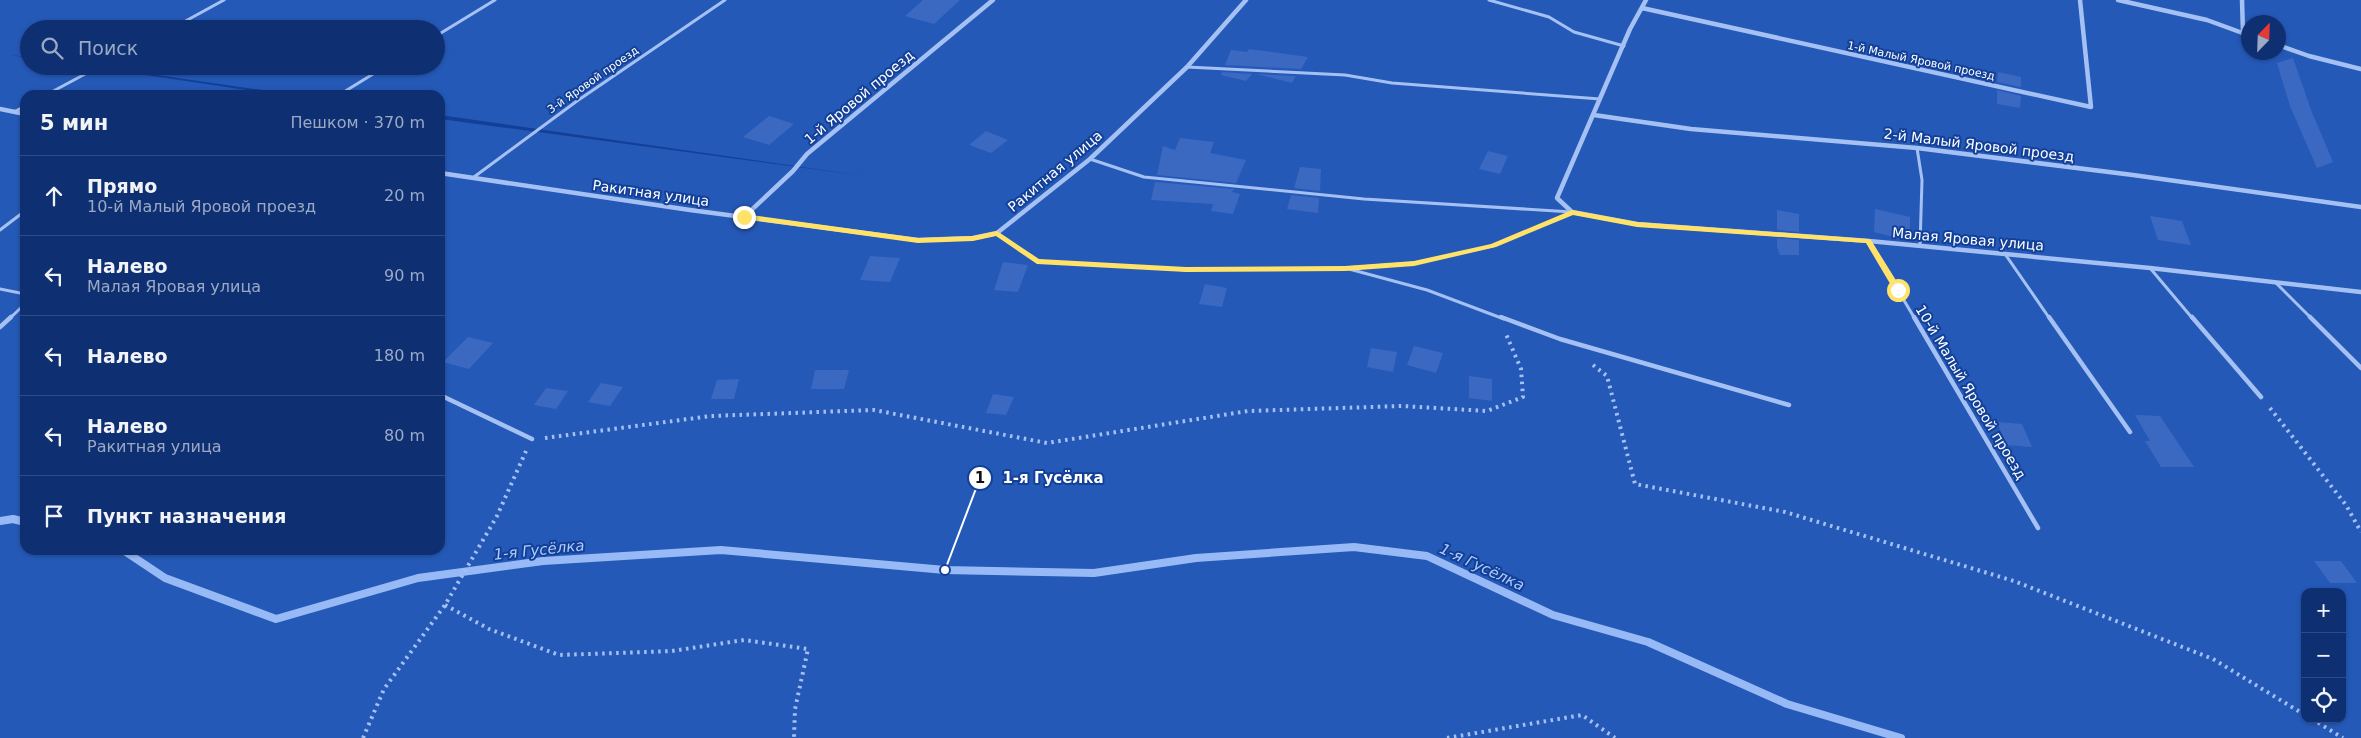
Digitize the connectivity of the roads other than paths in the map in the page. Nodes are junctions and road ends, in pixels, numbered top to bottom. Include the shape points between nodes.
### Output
1 (224, 0) edge
2 (495, 0) edge
3 (725, 0) edge
4 (993, 0) edge
5 (1246, 0) edge
6 (1489, 0) edge
7 (1646, 0) edge
8 (2080, 0) edge
9 (2118, 0) edge
10 (2242, 0) edge
11 (1642, 8) junction
12 (2242, 15) edge
13 (187, 20) edge
14 (445, 31) edge
15 (2241, 32) edge
16 (1624, 46) junction
17 (2286, 49) edge
18 (1187, 67) junction
19 (2361, 69) edge
20 (83, 75) edge
21 (371, 75) edge
22 (55, 90) edge
23 (347, 90) edge
24 (1600, 99) junction
25 (0, 109) edge
26 (20, 109) edge
27 (14, 112) junction
28 (20, 113) edge
29 (1594, 114) junction
30 (1917, 148) junction
31 (1090, 159) junction
32 (445, 174) edge
33 (474, 177) junction
34 (2361, 207) edge
35 (1572, 212) junction
36 (20, 215) edge
37 (744, 217) junction
38 (0, 230) edge
39 (997, 233) junction
40 (1869, 241) junction
41 (1493, 246) road end
42 (1920, 246) junction
43 (2005, 254) junction
44 (1345, 268) junction
45 (2150, 268) junction
46 (2276, 282) junction
47 (0, 289) edge
48 (2361, 292) edge
49 (20, 293) edge
50 (20, 309) edge
51 (0, 327) edge
52 (2361, 368) edge
53 (445, 397) edge
54 (2261, 397) road end
55 (1789, 404) dead end
56 (2130, 432) dead end
57 (532, 439) road end
58 (2038, 528) dead end

1 - 13 lane
2 - 14 lane
3 - 33 lane, 3-й Яровой проезд via 577,101
4 - 37 street, 1-й Яровой проезд via 807,154
5 - 18 street, Ракитная улица
6 - 16 lane via 1549,17 1574,32
7 - 11 street
8 - 11 street, 1-й Малый Яровой проезд via 2091,107
9 - 15 street via 2207,20
10 - 12 street
11 - 16 street
16 - 24 street
17 - 19 street
18 - 24 lane via 1344,75 1392,83
18 - 31 street, Ракитная улица
20 - 22 lane
21 - 23 lane
24 - 29 street
25 - 27 street
26 - 27 lane
27 - 28 street
29 - 30 street, 2-й Малый Яровой проезд via 1691,129
29 - 35 street via 1557,198
30 - 34 street, 2-й Малый Яровой проезд
30 - 42 lane via 1922,180
31 - 35 lane via 1144,177 1364,198
31 - 39 street, Ракитная улица
32 - 33 street, Ракитная улица
33 - 37 street, Ракитная улица
35 - 40 street, Малая Яровая улица via 1637,224
36 - 38 lane
37 - 39 street, Ракитная улица via 918,240 973,238
39 - 44 lane via 1037,261 1186,270
40 - 42 street, Малая Яровая улица
40 - 58 lane, 10-й Малый Яровой проезд
41 - 44 lane via 1414,263
42 - 43 street, Малая Яровая улица
43 - 45 street, Малая Яровая улица
43 - 56 lane
44 - 55 lane via 1427,290 1560,339
45 - 46 street, Малая Яровая улица
45 - 54 lane
46 - 48 street, Малая Яровая улица
46 - 52 lane
47 - 49 lane
50 - 51 lane
53 - 57 lane

